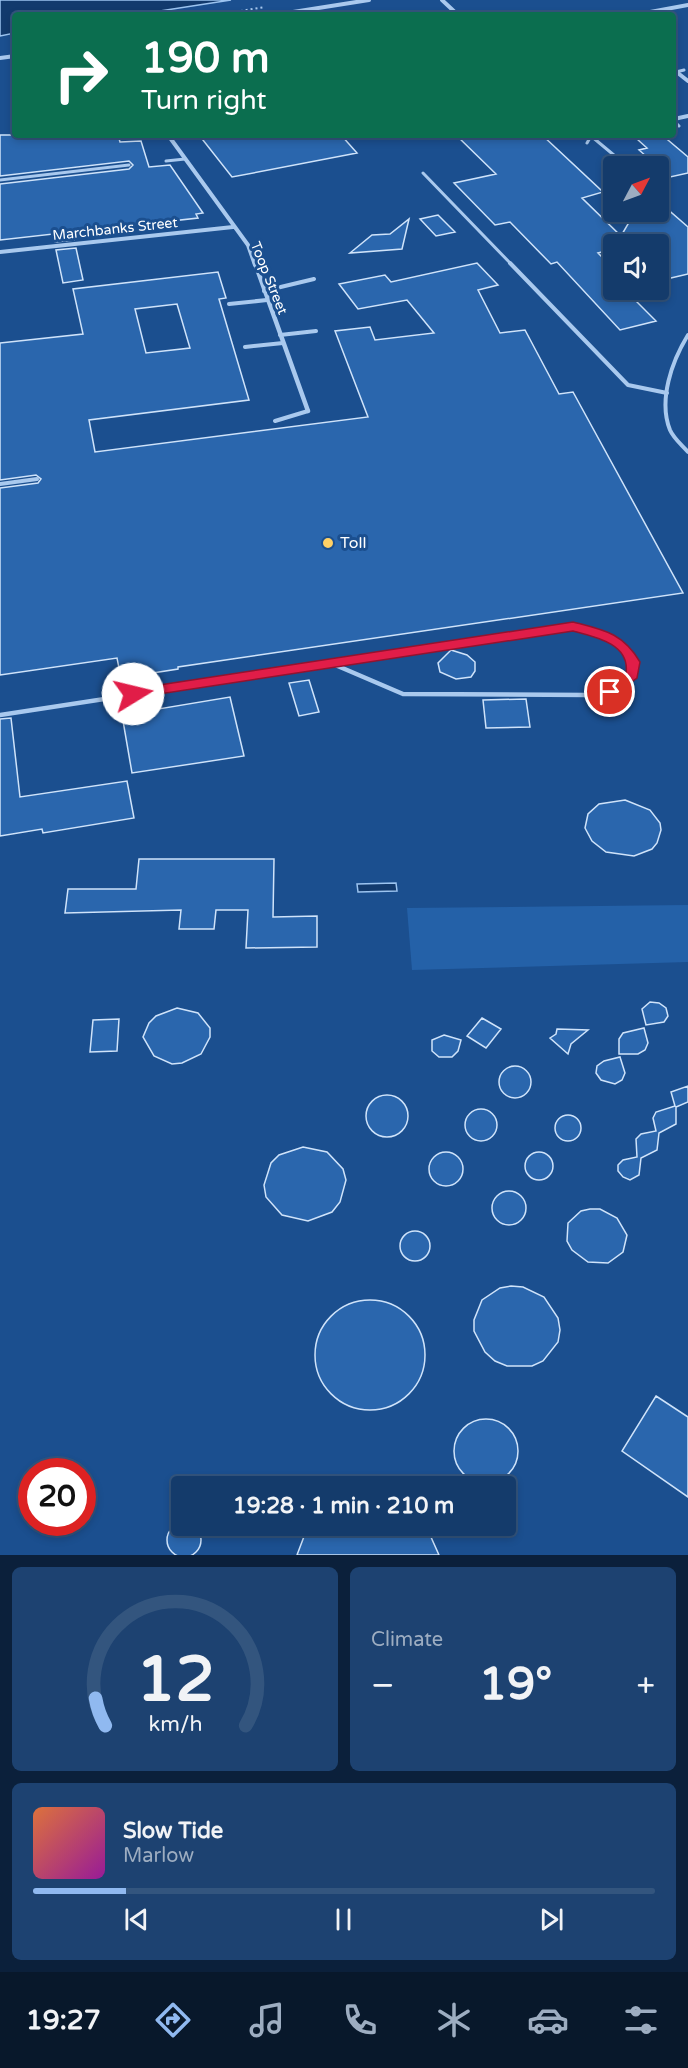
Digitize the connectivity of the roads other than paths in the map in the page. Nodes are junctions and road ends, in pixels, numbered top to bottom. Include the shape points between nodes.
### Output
1 (369, 0) edge
2 (442, 0) edge
3 (688, 5) edge
4 (293, 12) edge
5 (455, 12) edge
6 (650, 12) edge
7 (684, 70) dead end
8 (676, 71) edge
9 (676, 72) edge
10 (688, 81) edge
11 (676, 122) edge
12 (680, 126) dead end
13 (170, 138) edge
14 (590, 138) edge
15 (594, 138) edge
16 (587, 143) dead end
17 (615, 156) edge
18 (185, 159) junction
19 (166, 161) dead end
20 (129, 165) dead end
21 (423, 173) dead end
22 (0, 180) edge
23 (233, 227) junction
24 (0, 252) edge
25 (314, 279) dead end
26 (264, 291) junction
27 (267, 300) junction
28 (229, 304) dead end
29 (316, 330) dead end
30 (280, 335) junction
31 (688, 335) edge
32 (283, 343) junction
33 (245, 347) dead end
34 (667, 393) junction
35 (308, 411) joint
36 (275, 421) dead end
37 (688, 452) edge
38 (37, 479) dead end
39 (0, 484) edge
40 (332, 663) junction
41 (0, 715) edge

1 - 4 street
2 - 5 street
3 - 6 street
7 - 8 lane
9 - 10 street
11 - 12 lane
13 - 18 street, Toop Street
14 - 16 lane
15 - 17 lane
18 - 19 lane
18 - 23 street, Toop Street
20 - 22 lane
21 - 34 lane via 628,385
23 - 24 street, Marchbanks Street
23 - 26 street, Toop Street via 248,245
25 - 26 lane
26 - 27 street, Toop Street
27 - 28 lane
27 - 30 street, Toop Street
29 - 30 lane
30 - 32 street, Toop Street
31 - 34 lane via 674,358
32 - 33 lane
32 - 35 street, Toop Street
34 - 37 lane via 670,431
35 - 36 lane
38 - 39 lane
40 - 40 lane via 573,627 606,635 626,649 634,662 632,675 623,684 610,692 587,694 403,694
40 - 41 lane

